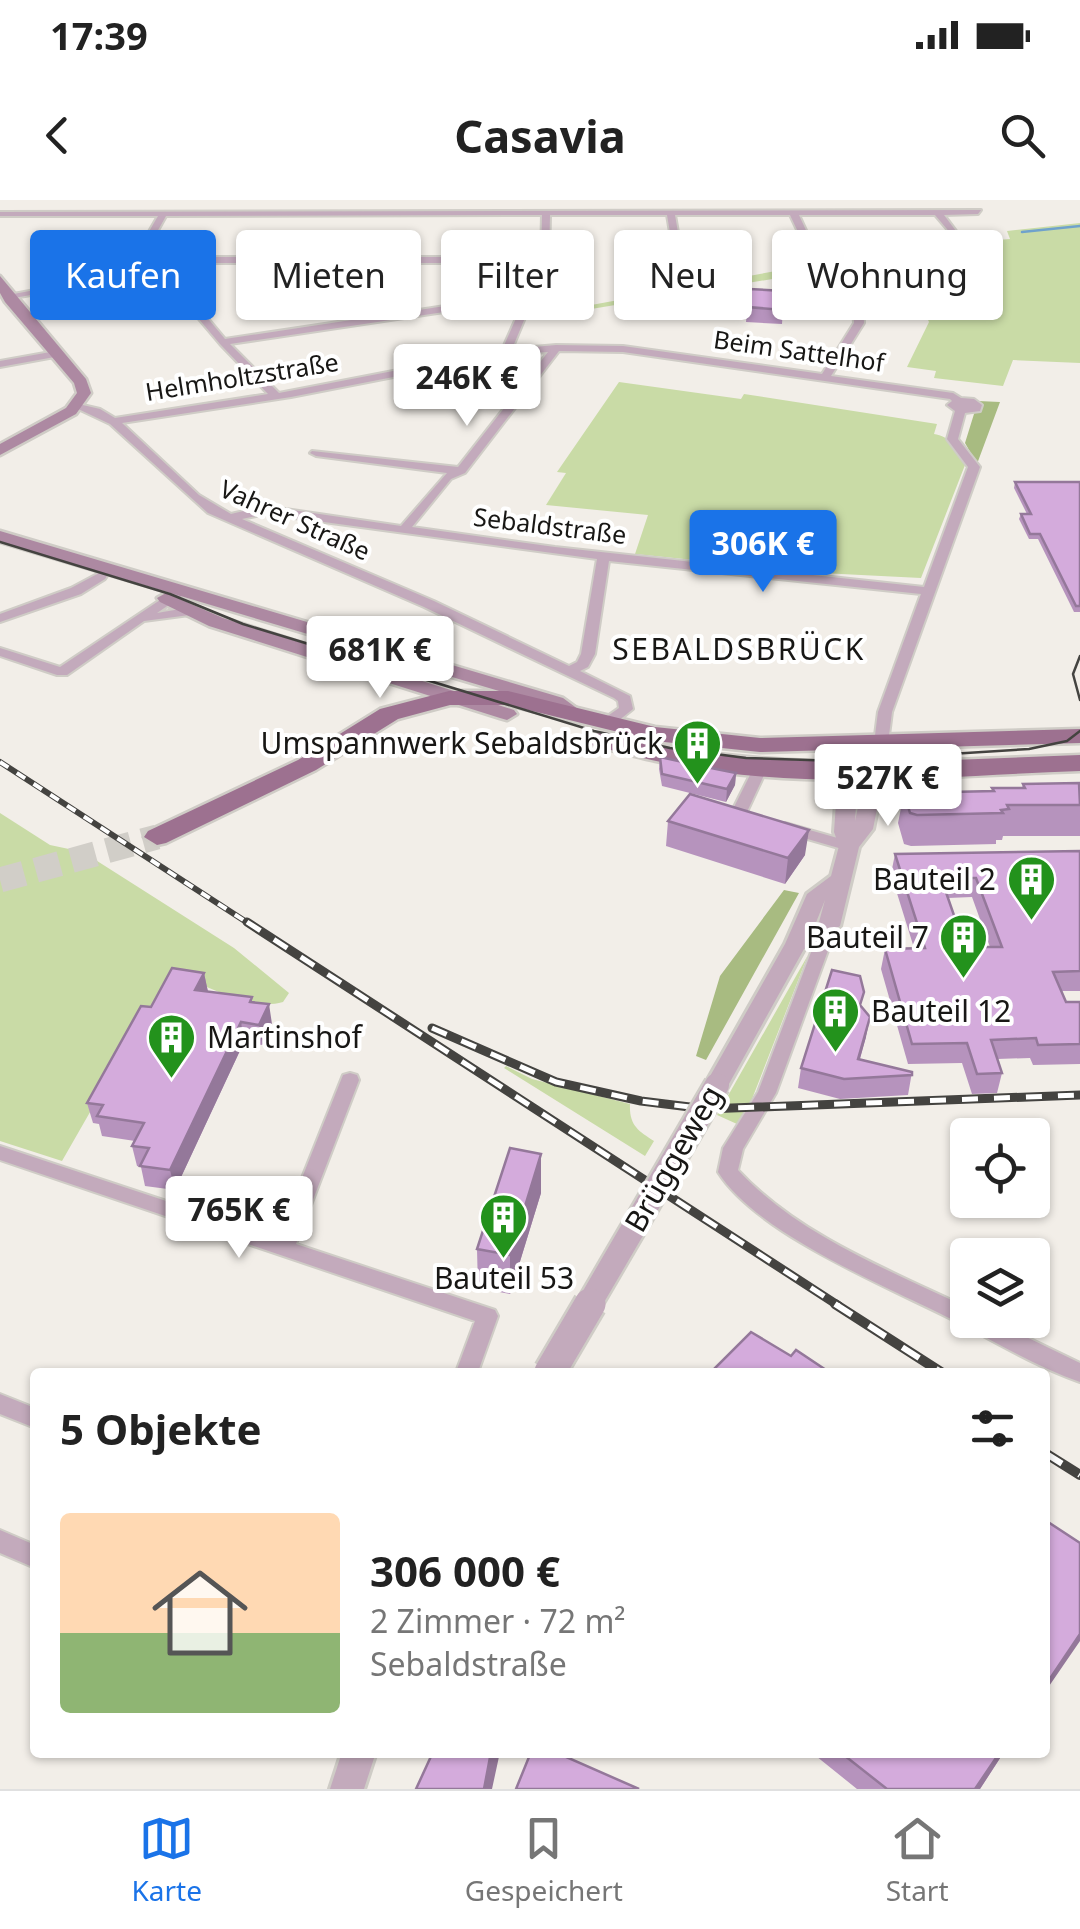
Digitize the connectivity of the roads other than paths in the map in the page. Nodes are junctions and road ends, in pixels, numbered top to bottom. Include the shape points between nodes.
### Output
1 (978, 212) dead end
2 (0, 214) edge
3 (163, 214) junction
4 (546, 214) junction
5 (671, 214) junction
6 (794, 214) junction
7 (939, 214) junction
8 (154, 230) edge
9 (546, 230) edge
10 (674, 230) edge
11 (951, 230) edge
12 (216, 260) edge
13 (441, 260) edge
14 (0, 280) edge
15 (30, 292) edge
16 (8, 296) junction
17 (441, 309) edge
18 (204, 320) edge
19 (520, 320) edge
20 (364, 321) joint
21 (222, 342) junction
22 (556, 348) junction
23 (506, 352) junction
24 (56, 354) junction
25 (0, 364) edge
26 (825, 378) junction
27 (276, 396) junction
28 (78, 404) junction
29 (114, 421) junction
30 (0, 450) edge
31 (316, 453) dead end
32 (461, 471) junction
33 (228, 518) junction
34 (404, 528) junction
35 (0, 536) edge
36 (0, 544) edge
37 (604, 556) junction
38 (101, 576) junction
39 (928, 592) junction
40 (175, 594) junction
41 (192, 611) junction
42 (0, 618) edge
43 (142, 618) junction
44 (0, 652) edge
45 (326, 658) junction
46 (431, 666) junction
47 (570, 671) junction
48 (449, 698) junction
49 (389, 714) junction
50 (507, 714) junction
51 (430, 715) junction
52 (576, 715) junction
53 (607, 723) junction
54 (1080, 736) edge
55 (876, 740) junction
56 (1080, 762) edge
57 (759, 772) junction
58 (876, 773) junction
59 (848, 774) junction
60 (849, 846) junction
61 (841, 879) junction
62 (829, 926) junction
63 (796, 944) junction
64 (350, 1080) dead end
65 (0, 1154) edge
66 (284, 1249) junction
67 (950, 1310) edge
68 (1008, 1338) edge
69 (468, 1368) edge
70 (552, 1368) edge
71 (1080, 1373) edge
72 (0, 1404) edge
73 (30, 1416) edge
74 (0, 1542) edge
75 (30, 1554) edge
76 (356, 1758) edge
77 (347, 1789) edge

1 - 7 street
2 - 3 street
3 - 4 street
3 - 8 street
4 - 5 street
4 - 9 street
5 - 6 street
5 - 10 street
6 - 7 street
6 - 26 street via 811,250 858,308 859,323
7 - 11 street
12 - 13 street
14 - 16 main road
15 - 16 street
16 - 24 main road
17 - 20 street
18 - 21 street
19 - 23 street
20 - 21 street
21 - 27 street
22 - 23 street, Helmholtzstraße
22 - 26 street, Beim Sattelhof via 624,349
22 - 32 street
23 - 27 street, Helmholtzstraße
24 - 25 street
24 - 28 main road via 81,382
26 - 39 street, Beim Sattelhof via 953,396 959,406 952,438 974,467
27 - 29 street, Helmholtzstraße
28 - 29 street, Vahrer Straße
28 - 30 main road
29 - 33 street, Vahrer Straße via 182,489
31 - 32 street
32 - 34 street
33 - 34 street, Sebaldstraße via 265,510
33 - 47 street, Vahrer Straße
34 - 37 street, Sebaldstraße
35 - 40 main road
36 - 38 main road
37 - 39 street, Sebaldstraße
37 - 47 street via 588,654
38 - 40 main road
38 - 42 street via 76,592
39 - 55 street
40 - 41 main road
40 - 43 street
40 - 46 main road
41 - 43 street
41 - 45 main road
43 - 44 street via 62,672
45 - 48 main road
45 - 49 main road via 336,668 396,687 399,698
46 - 48 main road via 448,686
46 - 52 main road via 556,702
47 - 53 street, Vahrer Straße via 626,699 626,709
48 - 49 main road
48 - 50 main road
48 - 51 main road
48 - 52 main road via 508,698
49 - 51 main road via 307,765 158,837 249,804
50 - 51 main road
50 - 57 main road via 640,752
52 - 53 main road
53 - 55 main road via 744,744
54 - 55 main road
55 - 58 street, Brüggeweg
55 - 59 street, Brüggeweg
56 - 58 main road
57 - 59 main road
57 - 60 street via 736,817
58 - 59 main road
58 - 60 street, Brüggeweg via 863,829
59 - 60 street, Brüggeweg
60 - 61 street, Brüggeweg
61 - 62 street, Brüggeweg
61 - 63 street, Brüggeweg via 817,894
62 - 63 street
62 - 67 street via 767,1093 733,1148 728,1172 737,1186 805,1230
63 - 70 street, Brüggeweg, bridge
64 - 66 street
65 - 66 street
66 - 69 street via 487,1316
68 - 71 street
72 - 73 street
74 - 75 street
76 - 77 street

